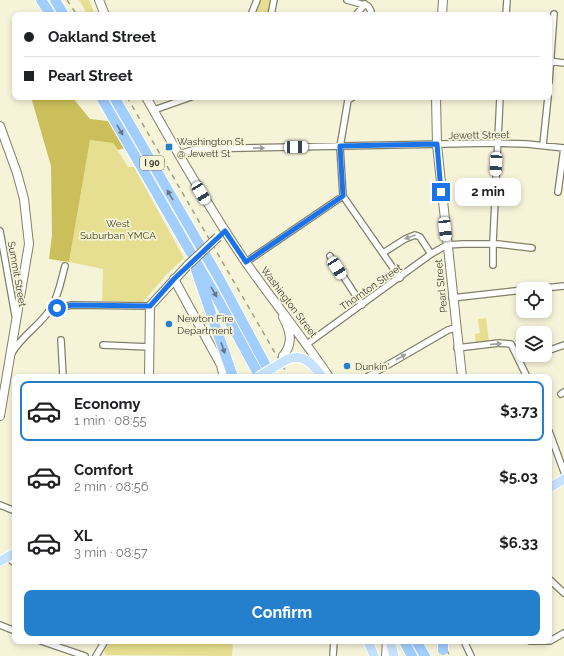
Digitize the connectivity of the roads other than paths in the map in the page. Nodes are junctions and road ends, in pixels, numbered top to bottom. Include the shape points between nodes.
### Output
1 (41, 0) edge
2 (55, 0) edge
3 (99, 0) edge
4 (257, 0) edge
5 (274, 0) edge
6 (347, 0) edge
7 (443, 0) edge
8 (507, 0) edge
9 (365, 2) edge
10 (49, 12) edge
11 (62, 12) edge
12 (104, 12) edge
13 (252, 12) edge
14 (272, 12) edge
15 (358, 12) edge
16 (371, 12) edge
17 (442, 12) edge
18 (506, 12) edge
19 (554, 14) dead end
20 (552, 38) edge
21 (552, 62) edge
22 (564, 63) edge
23 (103, 100) edge
24 (116, 100) edge
25 (148, 100) edge
26 (182, 100) edge
27 (347, 100) edge
28 (436, 100) edge
29 (500, 100) edge
30 (548, 100) edge
31 (154, 110) junction
32 (0, 126) edge
33 (497, 143) junction
34 (437, 144) junction
35 (543, 145) junction
36 (340, 146) junction
37 (564, 148) edge
38 (179, 154) junction
39 (558, 192) dead end
40 (343, 196) junction
41 (0, 231) edge
42 (225, 231) junction
43 (493, 244) junction
44 (447, 245) junction
45 (187, 246) junction
46 (532, 248) dead end
47 (383, 253) junction
48 (432, 254) junction
49 (330, 256) dead end
50 (246, 262) junction
51 (493, 265) dead end
52 (65, 266) dead end
53 (400, 278) junction
54 (174, 279) junction
55 (564, 286) edge
56 (552, 287) edge
57 (516, 291) edge
58 (452, 298) junction
59 (362, 305) junction
60 (150, 306) junction
61 (54, 308) junction
62 (279, 309) junction
63 (16, 321) junction
64 (455, 328) junction
65 (61, 340) dead end
66 (254, 342) junction
67 (307, 344) junction
68 (103, 345) dead end
69 (564, 345) edge
70 (149, 347) junction
71 (457, 348) junction
72 (552, 349) edge
73 (11, 355) junction
74 (285, 358) junction
75 (63, 374) edge
76 (149, 374) edge
77 (223, 374) edge
78 (232, 374) edge
79 (262, 374) edge
80 (262, 374) edge
81 (265, 374) edge
82 (277, 374) edge
83 (320, 374) edge
84 (327, 374) edge
85 (372, 374) edge
86 (459, 374) edge
87 (526, 374) edge
88 (0, 416) edge
89 (552, 439) edge
90 (564, 472) edge
91 (564, 479) edge
92 (552, 486) edge
93 (0, 505) edge
94 (12, 510) edge
95 (552, 582) edge
96 (564, 593) edge
97 (0, 625) edge
98 (12, 630) edge
99 (564, 633) edge
100 (552, 640) edge
101 (50, 644) edge
102 (103, 644) edge
103 (334, 644) edge
104 (369, 644) edge
105 (388, 644) edge
106 (389, 644) edge
107 (406, 644) edge
108 (418, 644) edge
109 (465, 644) edge
110 (85, 656) edge
111 (96, 656) edge
112 (333, 656) edge
113 (374, 656) edge
114 (386, 656) edge
115 (394, 656) edge
116 (412, 656) edge
117 (425, 656) edge
118 (471, 656) edge

1 - 10 highway
2 - 11 highway
3 - 12 main road
4 - 13 street
5 - 14 street
6 - 9 street
7 - 17 main road
8 - 18 street
9 - 15 street
9 - 16 street
19 - 20 street
21 - 22 street
23 -> 45 highway, I 90
66 -> 24 highway, I 90
25 - 31 main road, Washington Street
26 - 31 street
27 - 36 street
28 - 34 main road, Pearl Street
29 - 33 street
30 - 35 street
31 - 38 main road, Washington Street
32 - 63 main road via 17,173 28,230 29,251
33 - 34 street, Jewett Street
33 - 35 street, Jewett Street
33 - 43 street
34 - 36 street, Jewett Street
34 - 44 main road, Pearl Street
35 - 37 street, Jewett Street
38 -> 36 street, Jewett Street via 196,149
36 - 40 street
37 - 39 street
38 - 42 main road, Washington Street
40 - 47 street
40 - 50 street
41 - 63 street, Summit Street
42 - 50 main road, Washington Street
42 - 54 main road, bridge
43 - 44 street
43 - 46 street
43 - 51 street
44 - 48 street, Thornton Street
44 - 58 main road, Pearl Street
45 -> 78 highway
45 -> 79 highway, I 90
48 -> 47 street via 420,237 415,235
47 - 53 street
48 - 53 street, Thornton Street
49 - 59 street
50 - 62 main road, Washington Street
52 - 61 street
53 - 59 street, Thornton Street
54 - 60 main road
54 - 77 main road via 221,365
55 - 56 street
57 - 58 street
58 - 64 main road, Pearl Street
59 - 67 street, Thornton Street
60 - 61 street via 72,305
60 - 70 main road
61 - 73 street via 21,340
62 - 67 main road, Washington Street
62 - 74 main road via 290,336
63 - 73 main road
64 - 71 main road, Pearl Street
85 -> 64 street
65 - 75 street
66 - 80 highway, I 90
66 - 82 highway
67 - 84 main road, Washington Street
68 - 70 street
69 - 72 street
70 - 76 main road
71 - 86 main road, Pearl Street
71 -> 87 street via 511,344
73 - 88 main road
74 - 81 main road, bridge
74 - 83 main road via 304,358
89 - 90 street
91 - 92 main road
93 - 94 street
95 - 96 street
97 - 98 street
99 - 100 street
101 - 110 street
102 - 111 street
103 - 112 street
104 - 113 main road
105 - 114 main road
106 - 115 main road
107 - 116 highway
108 - 117 highway
109 - 118 street

